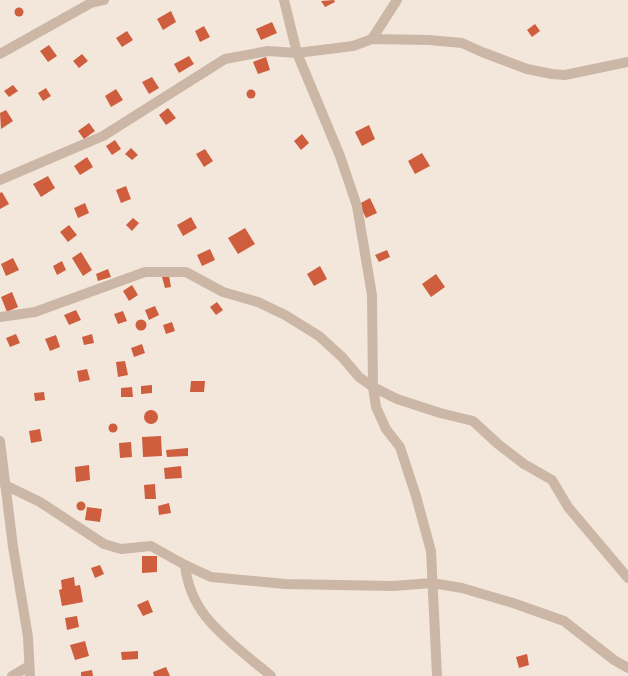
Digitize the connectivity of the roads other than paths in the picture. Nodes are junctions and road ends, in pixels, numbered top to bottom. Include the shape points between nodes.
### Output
1 (104, 0) edge
2 (284, 0) edge
3 (397, 0) edge
4 (372, 39) junction
5 (297, 53) junction
6 (0, 54) edge
7 (628, 62) edge
8 (0, 180) edge
9 (0, 317) edge
10 (373, 387) junction
11 (0, 441) edge
12 (5, 485) junction
13 (185, 565) junction
14 (628, 578) edge
15 (432, 583) junction
16 (628, 668) edge
17 (30, 671) edge
18 (12, 676) edge
19 (271, 676) edge
20 (437, 676) edge

1 - 6 street via 91,3
2 - 5 street
3 - 4 street
4 - 5 street via 353,46
4 - 7 street via 462,43 527,69 552,74 565,75
5 - 8 street via 268,51 225,59 103,136
5 - 10 street via 340,156 357,206 372,294
9 - 10 street via 35,312 145,272 186,272 223,292 258,302 285,315 319,336 359,377
10 - 14 street via 397,399 473,421 524,464 552,480 568,507
10 - 15 street via 376,407 386,429 400,447 416,496 431,551
11 - 12 street
12 - 13 street via 40,502 104,544 121,549 152,546
12 - 17 street via 28,637
13 - 15 street via 211,577 285,584 393,586
13 - 19 street via 187,583 195,602 215,629
15 - 16 street via 462,588 564,621
15 - 20 street
17 - 18 street

